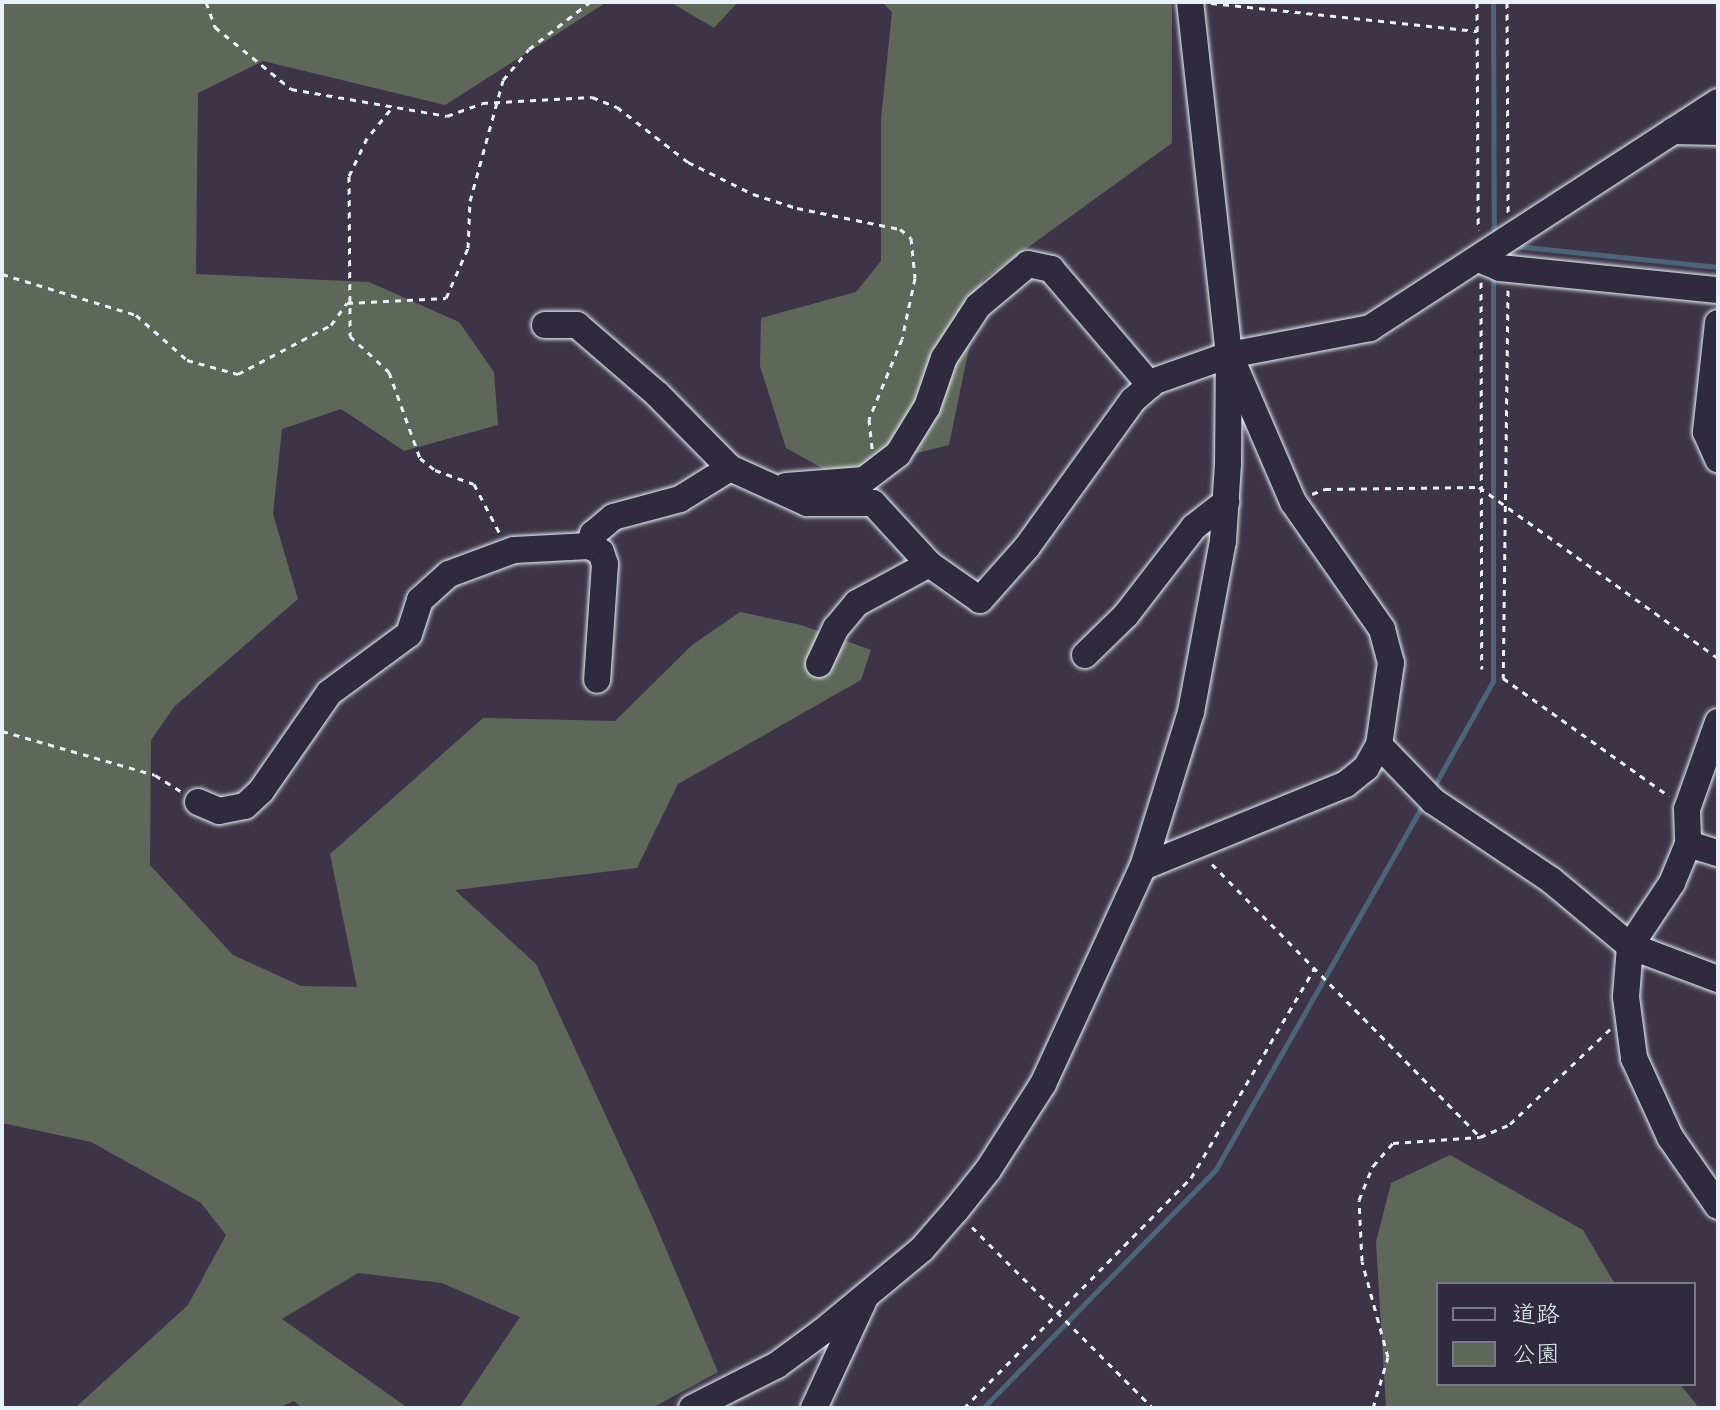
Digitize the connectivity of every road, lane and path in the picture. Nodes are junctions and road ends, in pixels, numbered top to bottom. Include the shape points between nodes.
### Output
1 (206, 2) edge
2 (590, 2) edge
3 (1190, 2) edge
4 (1203, 2) edge
5 (1477, 2) edge
6 (1507, 2) edge
7 (1477, 31) junction
8 (501, 101) junction
9 (1718, 102) edge
10 (390, 110) junction
11 (1673, 131) junction
12 (1718, 132) edge
13 (1508, 240) junction
14 (1479, 259) junction
15 (1508, 269) junction
16 (2, 274) edge
17 (1718, 290) edge
18 (347, 303) junction
19 (1718, 323) edge
20 (545, 325) dead end
21 (1229, 355) junction
22 (1150, 385) junction
23 (1718, 459) edge
24 (730, 468) junction
25 (877, 473) junction
26 (771, 486) junction
27 (1479, 487) junction
28 (1504, 501) junction
29 (1226, 502) junction
30 (1293, 502) junction
31 (589, 546) junction
32 (507, 552) junction
33 (929, 564) junction
34 (1085, 655) dead end
35 (1718, 658) edge
36 (819, 664) dead end
37 (1482, 669) dead end
38 (597, 680) dead end
39 (1718, 722) edge
40 (2, 731) edge
41 (1379, 745) junction
42 (198, 802) joint
43 (1687, 809) junction
44 (1688, 844) junction
45 (1195, 847) junction
46 (1718, 853) edge
47 (1143, 867) junction
48 (1630, 946) junction
49 (1314, 969) junction
50 (1718, 979) edge
51 (1626, 997) junction
52 (1480, 1137) junction
53 (1718, 1206) edge
54 (956, 1210) junction
55 (865, 1297) junction
56 (1058, 1313) junction
57 (692, 1408) edge
58 (814, 1408) edge
59 (964, 1408) edge
60 (1153, 1408) edge
61 (1373, 1408) edge

1 - 10 path via 215,27 291,89 362,97
2 - 8 path via 515,63 503,80
3 - 21 street
4 - 7 path
5 - 7 path
6 - 13 path
7 - 14 path
8 - 10 path via 447,116
8 - 18 path via 470,201 468,248 446,298
8 - 25 path via 592,97 617,107 688,162 753,194 797,208 893,225 911,238 915,278 902,339 869,419
9 - 11 street
10 - 18 path via 367,138 349,176
11 - 12 street
11 - 13 street
13 - 14 street
14 - 15 street
14 - 21 street via 1370,328
14 - 27 path
15 - 17 street
15 - 28 path
16 - 18 path via 136,315 187,360 238,374 331,325
18 - 32 path via 350,336 389,372 420,458 435,470 474,484
19 - 23 street via 1706,432
20 - 24 street via 577,325 657,394
21 - 22 street via 1188,366
21 - 29 street
21 - 30 street
22 - 25 street via 1051,269 1028,264 978,306 944,358 913,430
22 - 33 street via 1133,400 1027,547 980,600
24 - 26 street
24 - 31 street via 680,499 613,517 593,534
25 - 26 street via 819,487
26 - 33 street via 807,503 873,503
27 - 28 path
27 - 30 path via 1325,489
27 - 37 path
28 - 35 path
28 - 43 path via 1503,678
29 - 34 street via 1194,527 1126,615
29 - 47 street via 1191,712
30 - 41 street via 1382,629 1391,663
31 - 32 street
31 - 38 street via 601,552 605,564
32 - 42 street via 449,574 420,600 409,634 329,693 245,806 219,811
33 - 36 street via 857,603 836,628
39 - 43 street
40 - 42 path via 155,775
41 - 45 street via 1366,768 1346,784
41 - 48 street via 1433,801 1551,880
43 - 44 street
44 - 46 street
44 - 48 street via 1672,883
45 - 47 street
45 - 49 path
47 - 54 street via 1054,1063 1016,1128
48 - 50 street
48 - 51 street
49 - 52 path
49 - 56 path via 1191,1178
51 - 52 path via 1600,1038 1510,1124
51 - 53 street via 1634,1058 1670,1137
52 - 61 path via 1393,1143 1366,1178 1359,1200 1362,1261 1388,1357
54 - 55 street via 922,1249
54 - 56 path
55 - 57 street via 777,1365
55 - 58 street
56 - 59 path
56 - 60 path

